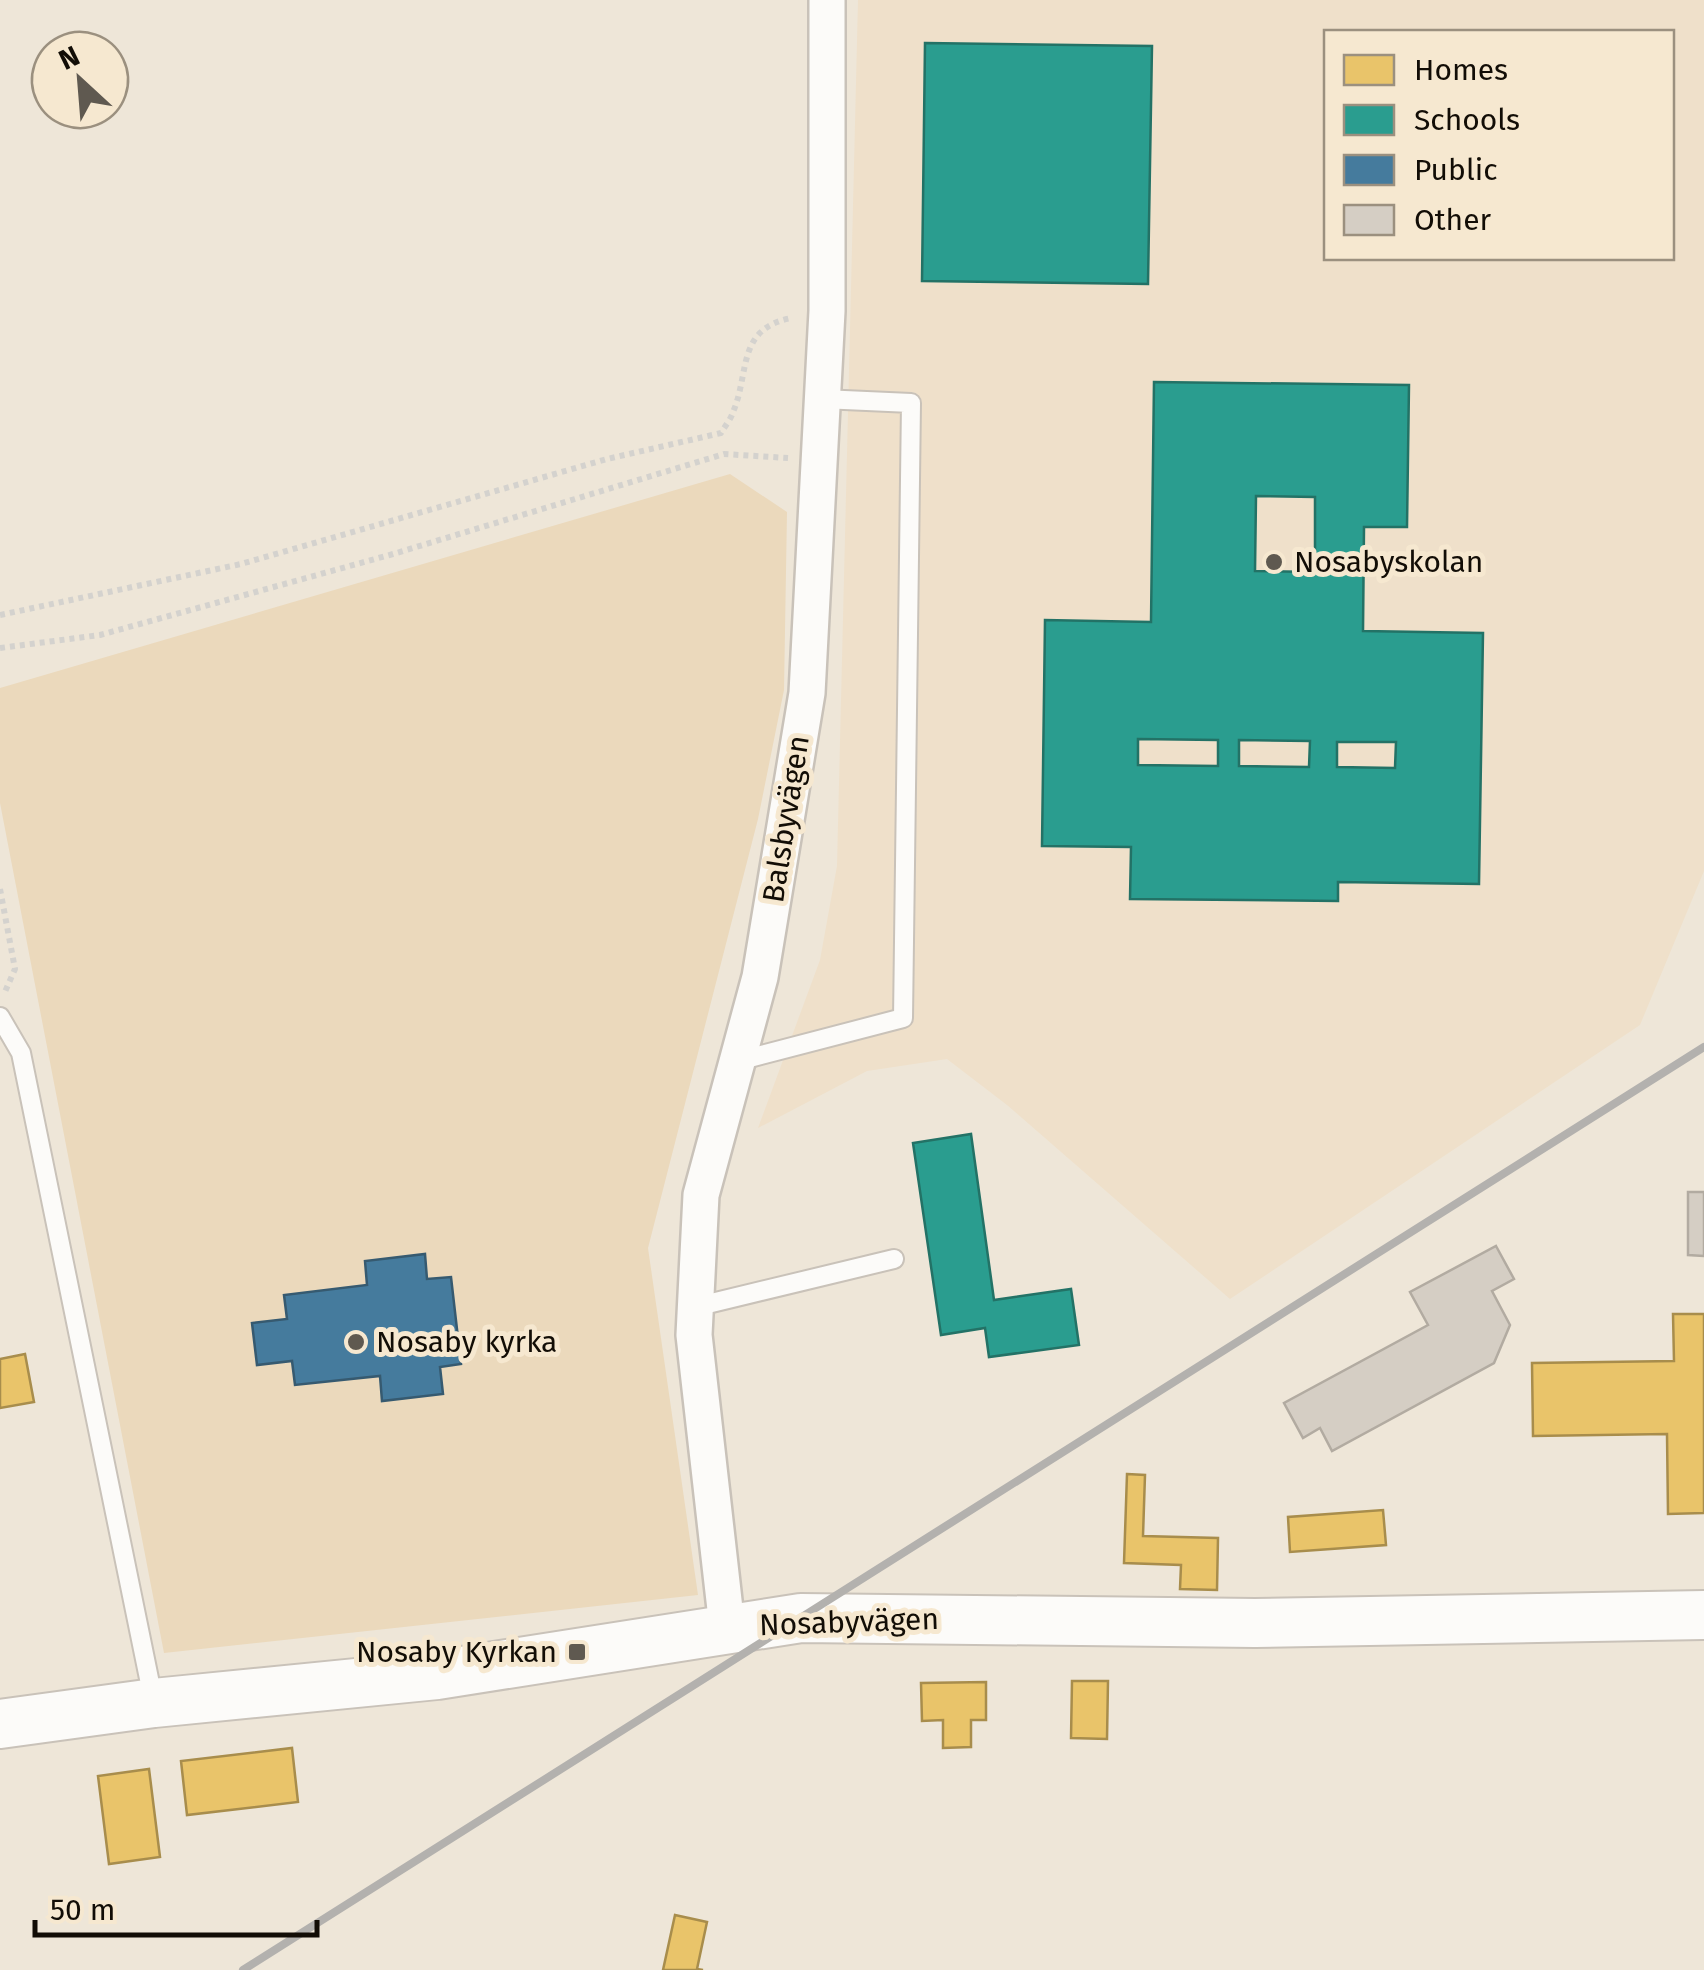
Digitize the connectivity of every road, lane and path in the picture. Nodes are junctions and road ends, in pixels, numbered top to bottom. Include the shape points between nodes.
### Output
1 (828, 0) edge
2 (828, 311) junction
3 (822, 399) junction
4 (819, 460) junction
5 (0, 615) edge
6 (0, 648) edge
7 (0, 889) edge
8 (0, 1001) edge
9 (0, 1017) edge
10 (737, 1062) junction
11 (894, 1259) dead end
12 (695, 1307) junction
13 (1704, 1615) edge
14 (727, 1627) junction
15 (154, 1703) junction
16 (0, 1724) edge

1 - 2 street, Balsbyvägen
2 - 3 street, Balsbyvägen
2 - 5 path via 774,321 755,338 721,433 606,458 241,564
3 - 4 street, Balsbyvägen
3 - 10 lane via 911,403 902,1018
4 - 6 path via 724,454 100,635
4 - 10 street, Balsbyvägen via 807,694 760,976
7 - 8 path via 16,970
9 - 15 lane via 22,1053
10 - 12 street, Balsbyvägen via 701,1195
11 - 12 lane
12 - 14 street, Balsbyvägen
13 - 14 main road, Nosabyvägen via 1255,1623 801,1618
14 - 15 main road, Nosabyvägen via 437,1675
15 - 16 main road, Nosabyvägen

